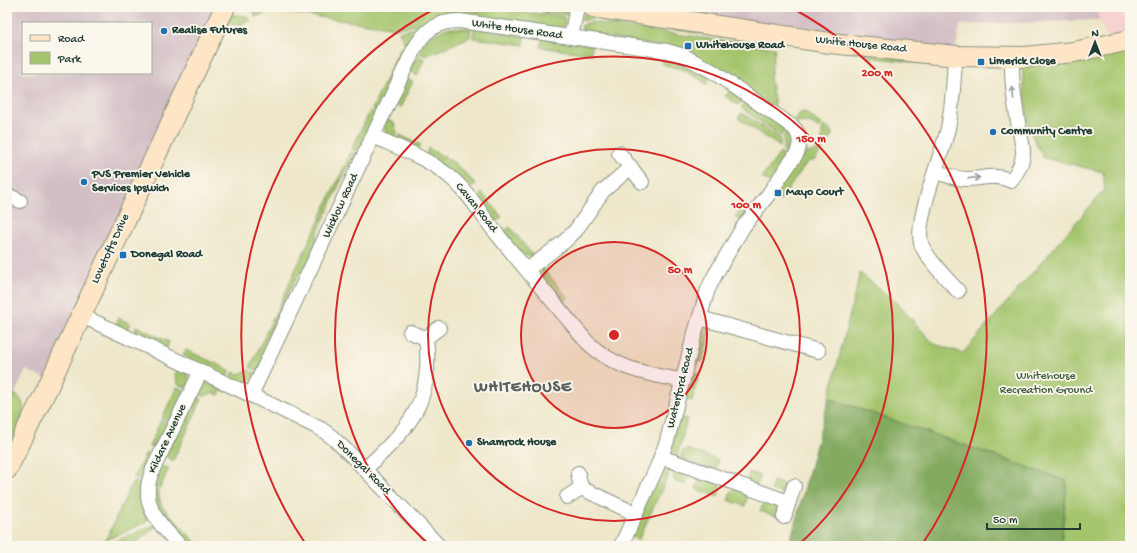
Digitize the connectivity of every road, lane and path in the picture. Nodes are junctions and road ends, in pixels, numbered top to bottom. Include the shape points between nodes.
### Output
1 (225, 7) edge
2 (576, 7) edge
3 (593, 7) edge
4 (440, 24) joint
5 (571, 37) junction
6 (1130, 40) edge
7 (954, 55) junction
8 (1012, 57) junction
9 (373, 136) junction
10 (619, 153) dead end
11 (797, 153) joint
12 (631, 168) junction
13 (936, 172) junction
14 (642, 182) dead end
15 (528, 270) junction
16 (958, 292) dead end
17 (80, 315) junction
18 (700, 318) junction
19 (439, 328) dead end
20 (410, 332) dead end
21 (426, 338) junction
22 (818, 351) dead end
23 (201, 371) junction
24 (683, 381) junction
25 (251, 395) junction
26 (661, 457) junction
27 (7, 469) edge
28 (365, 469) junction
29 (578, 473) dead end
30 (794, 486) dead end
31 (581, 488) junction
32 (567, 497) dead end
33 (789, 502) junction
34 (636, 514) junction
35 (784, 517) dead end
36 (180, 546) edge
37 (439, 546) edge
38 (621, 546) edge

1 - 17 street, Lovetofts Drive
2 - 5 street, White House Road
3 - 7 street, White House Road via 830,43
4 - 5 street, White House Road via 460,22
4 - 9 street, Wicklow Road via 429,29 417,44
5 - 11 street, White House Road via 666,51 690,59 712,71 793,127 800,140
6 - 8 street, White House Road via 1074,52
7 - 8 street, White House Road
7 - 13 street via 951,114
13 -> 8 street via 967,179 998,177 1011,181 1022,162 1023,153 1015,104
9 - 15 street, Cavan Road via 430,163 463,188 496,233
9 - 25 street, Wicklow Road
10 - 12 street
11 - 18 street, Waterford Road via 743,227 718,269 708,289
12 - 14 street
12 - 15 street via 603,192 565,241
13 - 16 street via 923,214 921,242 924,251
15 - 24 street, Cavan Road via 596,352 629,369
17 - 23 street, Donegal Road
17 - 27 street, Lovetofts Drive
18 - 22 street
18 - 24 street, Waterford Road
19 - 21 street
20 - 21 street
21 - 28 street via 427,377 420,402 404,431
23 - 25 street, Donegal Road
23 - 36 street, Kildare Avenue via 153,469 148,486 149,504 155,517
24 - 26 street, Waterford Road
25 - 28 street, Donegal Road via 321,429
26 - 33 street
26 - 34 street, Waterford Road
28 - 37 street, Donegal Road
29 - 31 street
30 - 33 street
31 - 32 street
31 - 34 street
33 - 35 street
34 - 38 street, Waterford Road

